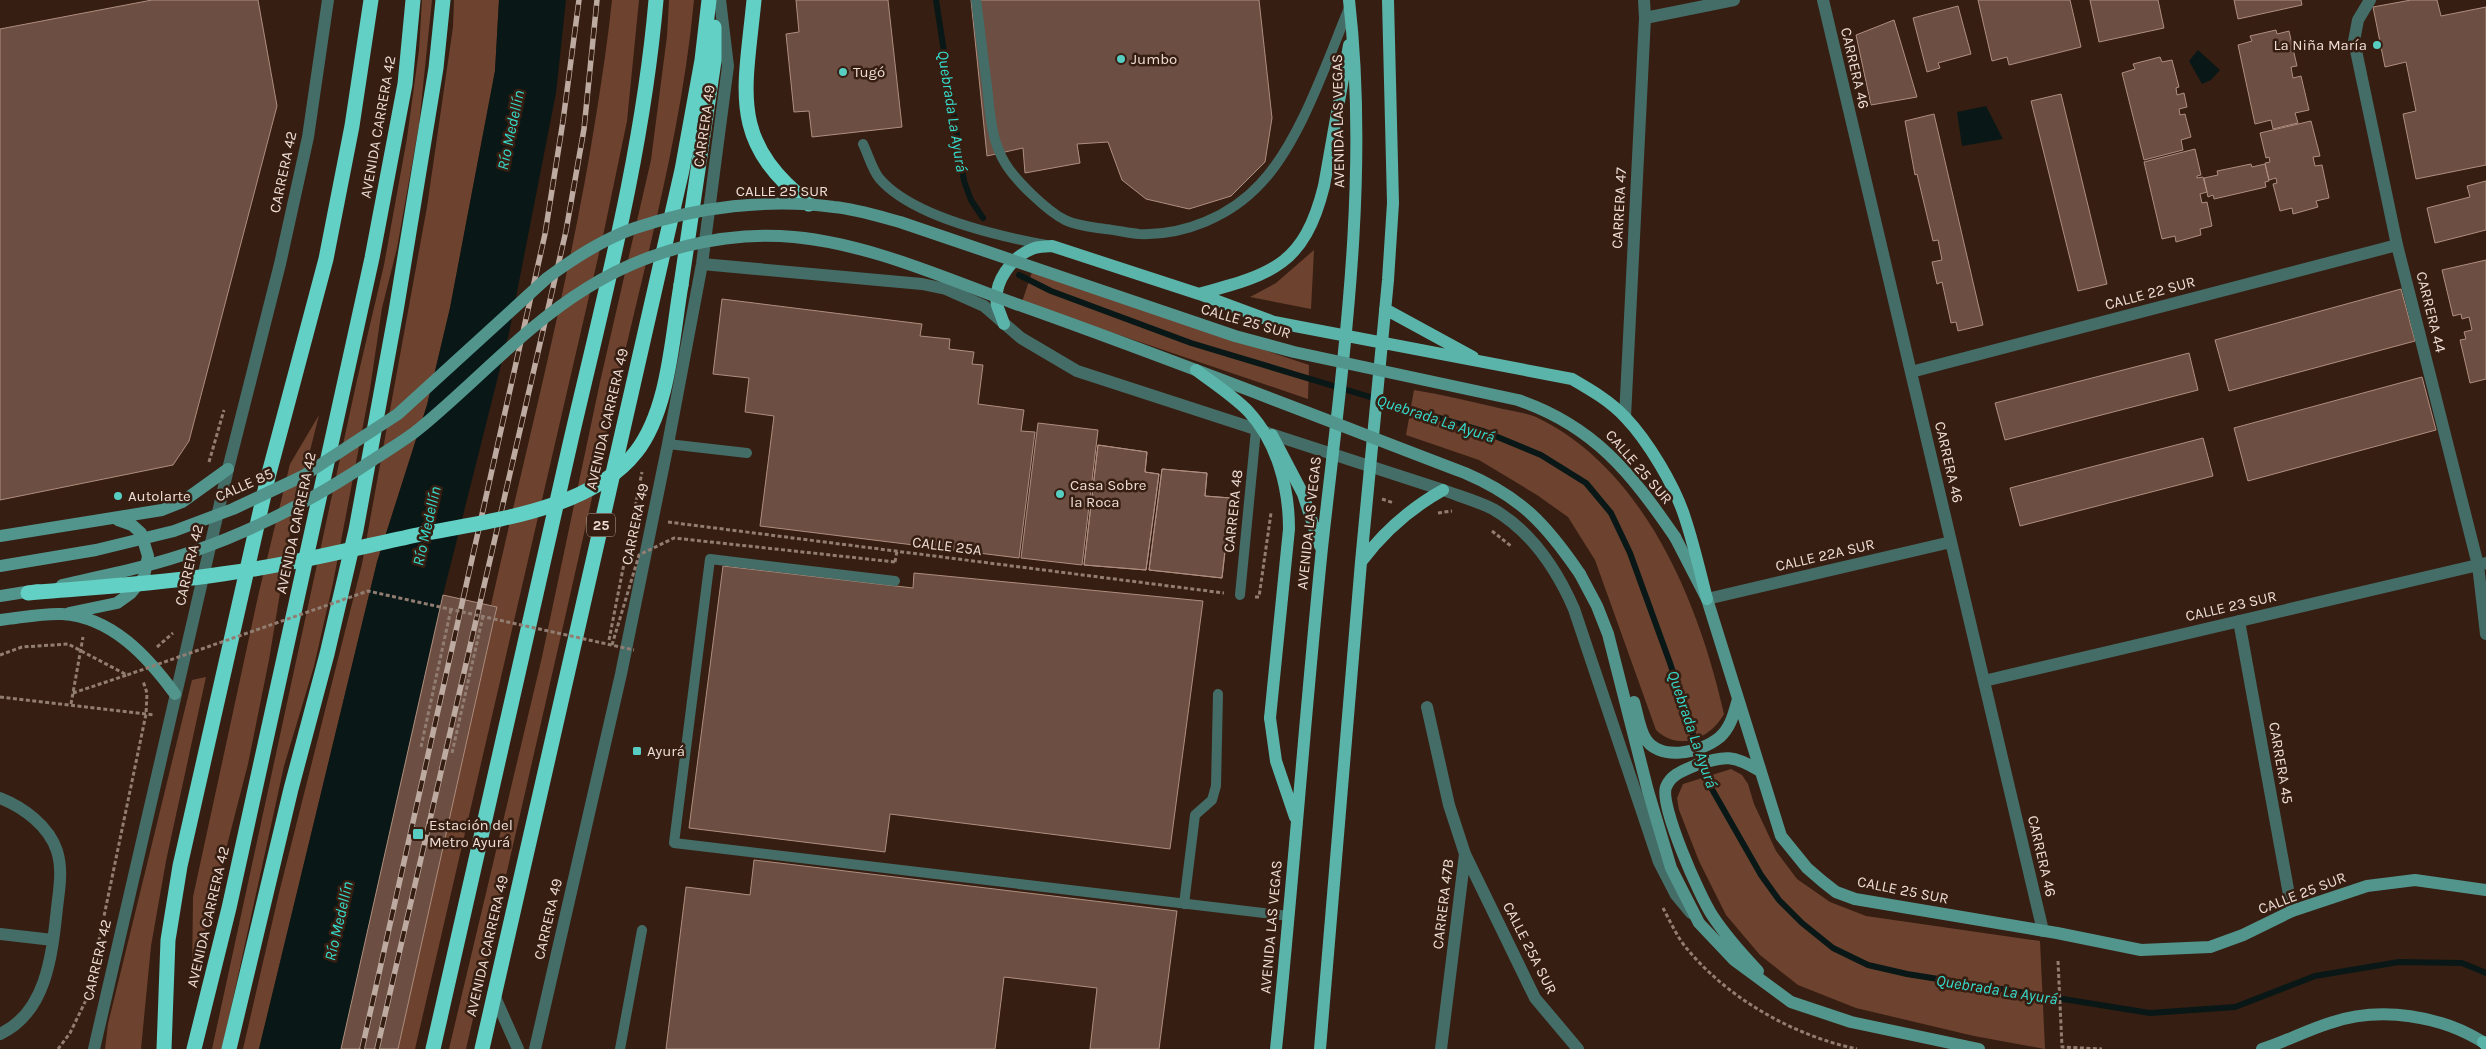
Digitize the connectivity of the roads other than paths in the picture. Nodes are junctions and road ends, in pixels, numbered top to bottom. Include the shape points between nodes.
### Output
1 (328, 0) edge
2 (372, 0) edge
3 (413, 0) edge
4 (443, 0) edge
5 (656, 0) edge
6 (709, 0) edge
7 (714, 0) edge
8 (720, 0) edge
9 (754, 0) edge
10 (976, 0) edge
11 (1388, 0) edge
12 (1644, 0) edge
13 (1734, 0) edge
14 (1823, 0) edge
15 (2370, 0) edge
16 (1349, 4) edge
17 (1645, 18) junction
18 (1352, 28) junction
19 (863, 144) dead end
20 (809, 204) junction
21 (2397, 245) junction
22 (1052, 246) junction
23 (702, 264) junction
24 (1199, 294) junction
25 (1386, 309) junction
26 (1004, 324) junction
27 (1345, 336) junction
28 (1382, 343) junction
29 (464, 353) joint
30 (1482, 362) junction
31 (1196, 370) junction
32 (1911, 372) junction
33 (1625, 417) junction
34 (1256, 430) junction
35 (1272, 435) junction
36 (668, 444) junction
37 (747, 453) dead end
38 (1332, 455) junction
39 (1370, 467) junction
40 (228, 469) junction
41 (1442, 490) junction
42 (114, 518) junction
43 (0, 536) edge
44 (1951, 542) junction
45 (1322, 553) junction
46 (1361, 562) junction
47 (2482, 564) edge
48 (0, 566) edge
49 (1580, 574) junction
50 (895, 581) dead end
51 (28, 593) junction
52 (1240, 595) road end
53 (0, 596) edge
54 (1707, 599) junction
55 (62, 614) junction
56 (0, 620) edge
57 (2239, 621) junction
58 (2486, 634) edge
59 (1984, 681) junction
60 (176, 694) junction
61 (1218, 694) dead end
62 (1738, 699) junction
63 (1427, 707) dead end
64 (1760, 771) junction
65 (0, 798) edge
66 (1296, 821) junction
67 (1465, 854) junction
68 (2486, 890) edge
69 (1184, 904) junction
70 (2292, 911) junction
71 (1289, 916) junction
72 (1699, 923) junction
73 (642, 930) dead end
74 (2043, 931) junction
75 (0, 934) edge
76 (54, 940) junction
77 (494, 995) junction
78 (1791, 1002) junction
79 (0, 1034) edge
80 (2485, 1043) edge
81 (92, 1047) edge
82 (164, 1049) edge
83 (194, 1049) edge
84 (229, 1049) edge
85 (433, 1049) edge
86 (482, 1049) edge
87 (518, 1049) edge
88 (535, 1049) edge
89 (620, 1049) edge
90 (1276, 1049) edge
91 (1320, 1049) edge
92 (1441, 1049) edge
93 (1578, 1049) edge
94 (1979, 1049) edge
95 (2262, 1049) edge

1 - 40 street, CARRERA 42 via 308,137 280,264
2 - 82 highway via 326,259 268,477 180,866 168,940
3 - 83 highway, AVENIDA CARRERA 42 via 405,84 372,258 229,908
4 - 84 highway via 433,87 356,530
5 - 85 highway, AVENIDA CARRERA 49 via 642,124 615,259 581,395
6 - 77 highway, AVENIDA CARRERA 49 / 25 via 682,170
7 - 51 highway, bridge via 714,61 660,408 649,434 623,467 601,484 580,494 512,516 292,563 220,575
8 - 23 street, CARRERA 49 via 728,66
9 - 20 highway via 746,84 748,122 770,169
10 - 16 lane via 993,138 1005,164 1025,187 1064,220 1139,234 1192,227 1227,210 1262,182 1305,113
11 - 25 main road via 1393,203
12 - 17 street, CARRERA 47
13 - 17 street
14 - 32 street, CARRERA 46
15 - 21 street, CARRERA 44 via 2358,20 2354,41
16 - 18 main road, AVENIDA LAS VEGAS
17 - 33 street, CARRERA 47
18 - 24 main road via 1324,186 1303,242 1281,264 1262,275
18 - 27 main road, AVENIDA LAS VEGAS via 1357,119
19 - 22 lane via 878,177 908,201 997,235
20 - 29 main road, CALLE 25 SUR, bridge via 739,206 703,211 635,228 572,260 547,278
20 - 54 main road, CALLE 25 SUR, bridge via 863,212 900,222 1235,336 1294,352 1518,400 1555,414 1595,441 1646,495 1675,537
21 - 32 street, CALLE 22 SUR
21 - 47 street, CARRERA 44
22 - 24 main road
22 - 26 main road via 1034,248 1020,255 1006,270 997,304
23 - 26 street via 922,284 967,296
23 - 36 street, CARRERA 49
24 - 27 main road via 1274,322
25 - 28 main road
25 - 30 main road
26 - 34 street via 1040,351 1077,371
27 - 28 main road
27 - 38 main road, AVENIDA LAS VEGAS
28 - 30 main road
28 - 39 main road
29 - 48 main road, CALLE 85, bridge via 398,414 303,476 234,509 174,531 96,550
30 - 33 main road via 1572,379
31 - 49 main road, bridge via 1485,481 1541,522
31 - 51 main road, bridge via 875,254 790,236 712,240 625,267 585,289 536,326 417,431 343,480 242,532 198,550 135,569
31 - 66 main road, bridge via 1255,420 1267,438 1284,479 1289,529 1270,718 1276,762
32 - 44 street, CARRERA 46
33 - 54 main road via 1671,486 1685,517
34 - 35 street
34 - 52 lane, CARRERA 48
35 - 38 street
35 - 45 main road via 1303,494
36 - 37 lane
36 - 88 street, CARRERA 49 via 617,691
38 - 39 street
38 - 45 main road, AVENIDA LAS VEGAS
39 - 41 street
39 - 46 main road
40 - 42 main road via 182,502 162,510
40 - 60 street, CARRERA 42
41 - 46 main road via 1403,515
41 - 72 street via 1493,509 1534,544 1556,571 1574,609 1659,862 1676,895
42 - 43 main road
42 - 55 main road via 142,533 148,556 144,577 117,603
44 - 54 street, CALLE 22A SUR
44 - 59 street, CARRERA 46
45 - 66 main road, AVENIDA LAS VEGAS
46 - 91 main road
47 - 57 street, CALLE 23 SUR
47 - 58 street, CARRERA 44
49 - 62 main road via 1621,652 1644,736 1652,745 1661,751 1682,753 1711,743 1728,727
49 - 72 main road via 1608,634 1671,868
50 - 69 lane via 710,559 674,843
51 - 53 main road, bridge
54 - 62 main road, CALLE 25 SUR
55 - 56 main road
55 - 60 main road via 86,620 125,639 152,664
57 - 59 street, CALLE 23 SUR
57 - 70 street, CARRERA 45
59 - 74 street, CARRERA 46
60 - 81 street, CARRERA 42
61 - 69 lane via 1216,786 1212,800 1195,815
62 - 64 main road, CALLE 25 SUR
63 - 67 street, CARRERA 47B via 1449,805
64 - 74 main road, CALLE 25 SUR via 1782,836 1807,868 1836,892 1876,904
64 - 78 main road via 1737,759 1715,758 1679,772 1666,787 1665,799 1697,888 1711,914 1739,951
65 - 76 street via 31,815 57,850 60,872
66 - 71 main road, AVENIDA LAS VEGAS
67 - 92 street, CARRERA 47B
67 - 93 street, CALLE 25A SUR via 1535,998
68 - 70 main road, CALLE 25 SUR via 2415,880 2367,886
69 - 71 lane
70 - 74 main road, CALLE 25 SUR via 2210,947 2141,950
71 - 90 main road, AVENIDA LAS VEGAS
72 - 78 main road via 1734,960
73 - 89 lane
75 - 76 street
76 - 79 street via 45,981 32,1005 15,1026
77 - 86 highway, AVENIDA CARRERA 49 / 25
77 - 87 street
78 - 94 main road via 1851,1022
80 - 95 main road via 2448,1024 2405,1014 2332,1022

